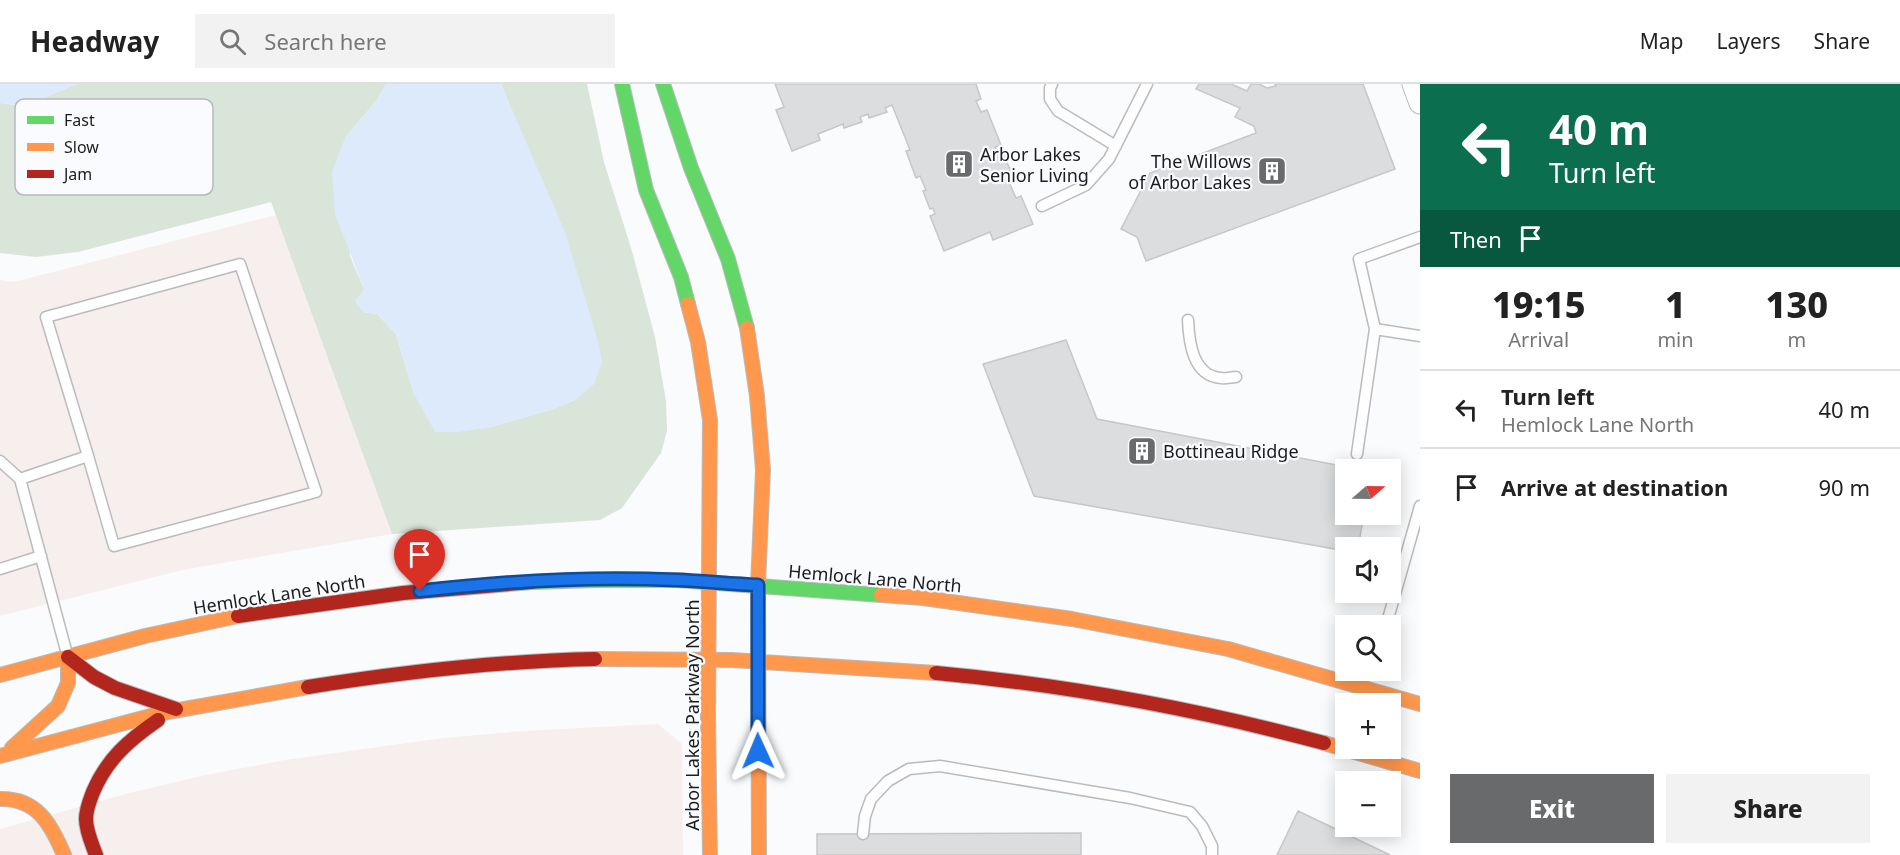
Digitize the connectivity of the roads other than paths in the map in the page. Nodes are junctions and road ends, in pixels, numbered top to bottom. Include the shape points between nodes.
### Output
1 (622, 84) edge
2 (663, 84) edge
3 (1052, 84) edge
4 (1147, 84) edge
5 (1413, 84) edge
6 (1420, 103) edge
7 (1116, 146) junction
8 (1042, 206) dead end
9 (1420, 237) edge
10 (1188, 320) dead end
11 (1374, 329) junction
12 (1420, 336) edge
13 (1236, 377) dead end
14 (1357, 454) dead end
15 (88, 456) junction
16 (0, 461) edge
17 (20, 479) junction
18 (1420, 509) edge
19 (41, 556) junction
20 (0, 569) edge
21 (710, 582) junction
22 (758, 585) junction
23 (1389, 615) edge
24 (68, 657) junction
25 (708, 659) junction
26 (758, 661) junction
27 (0, 675) edge
28 (1420, 704) edge
29 (176, 709) junction
30 (3, 755) edge
31 (1420, 771) edge
32 (0, 799) edge
33 (863, 834) dead end
34 (64, 855) edge
35 (96, 855) edge
36 (710, 855) edge
37 (759, 855) edge
38 (1212, 855) edge

1 - 21 main road, Arbor Lakes Parkway North via 646,190 681,277 698,342 710,420
2 - 22 main road via 691,168 728,258 747,330 763,470
3 - 7 lane via 1050,99 1058,111
4 - 7 lane
5 - 6 street
7 - 8 lane via 1086,185
9 - 11 lane via 1359,259
10 - 13 lane via 1193,357 1207,374 1221,379
11 - 12 lane
11 - 14 lane
15 - 15 lane via 114,546 316,492 240,264 46,317
15 - 17 lane
16 - 17 lane
17 - 19 lane
18 - 23 lane
19 - 20 lane
19 - 24 lane
21 - 22 main road, Hemlock Lane North
21 - 24 main road, Hemlock Lane North via 579,580 460,587 282,608 194,625
21 - 25 main road, Arbor Lakes Parkway North
22 - 26 main road
22 - 28 main road, Hemlock Lane North via 923,598 1083,621 1370,684
24 - 27 main road, Hemlock Lane North
24 - 29 main road via 115,688
24 - 30 main road via 68,683 58,706
25 - 26 main road
25 - 29 main road via 619,658 489,665 302,687
25 - 36 main road, Arbor Lakes Parkway North
26 - 31 main road via 973,676 1089,692 1225,718
26 - 37 main road
29 - 30 main road
29 - 35 main road via 130,738 100,775 86,821
32 - 34 main road via 18,799 33,808 47,821
33 - 38 lane via 871,799 888,781 909,769 940,766 1190,812 1202,826

